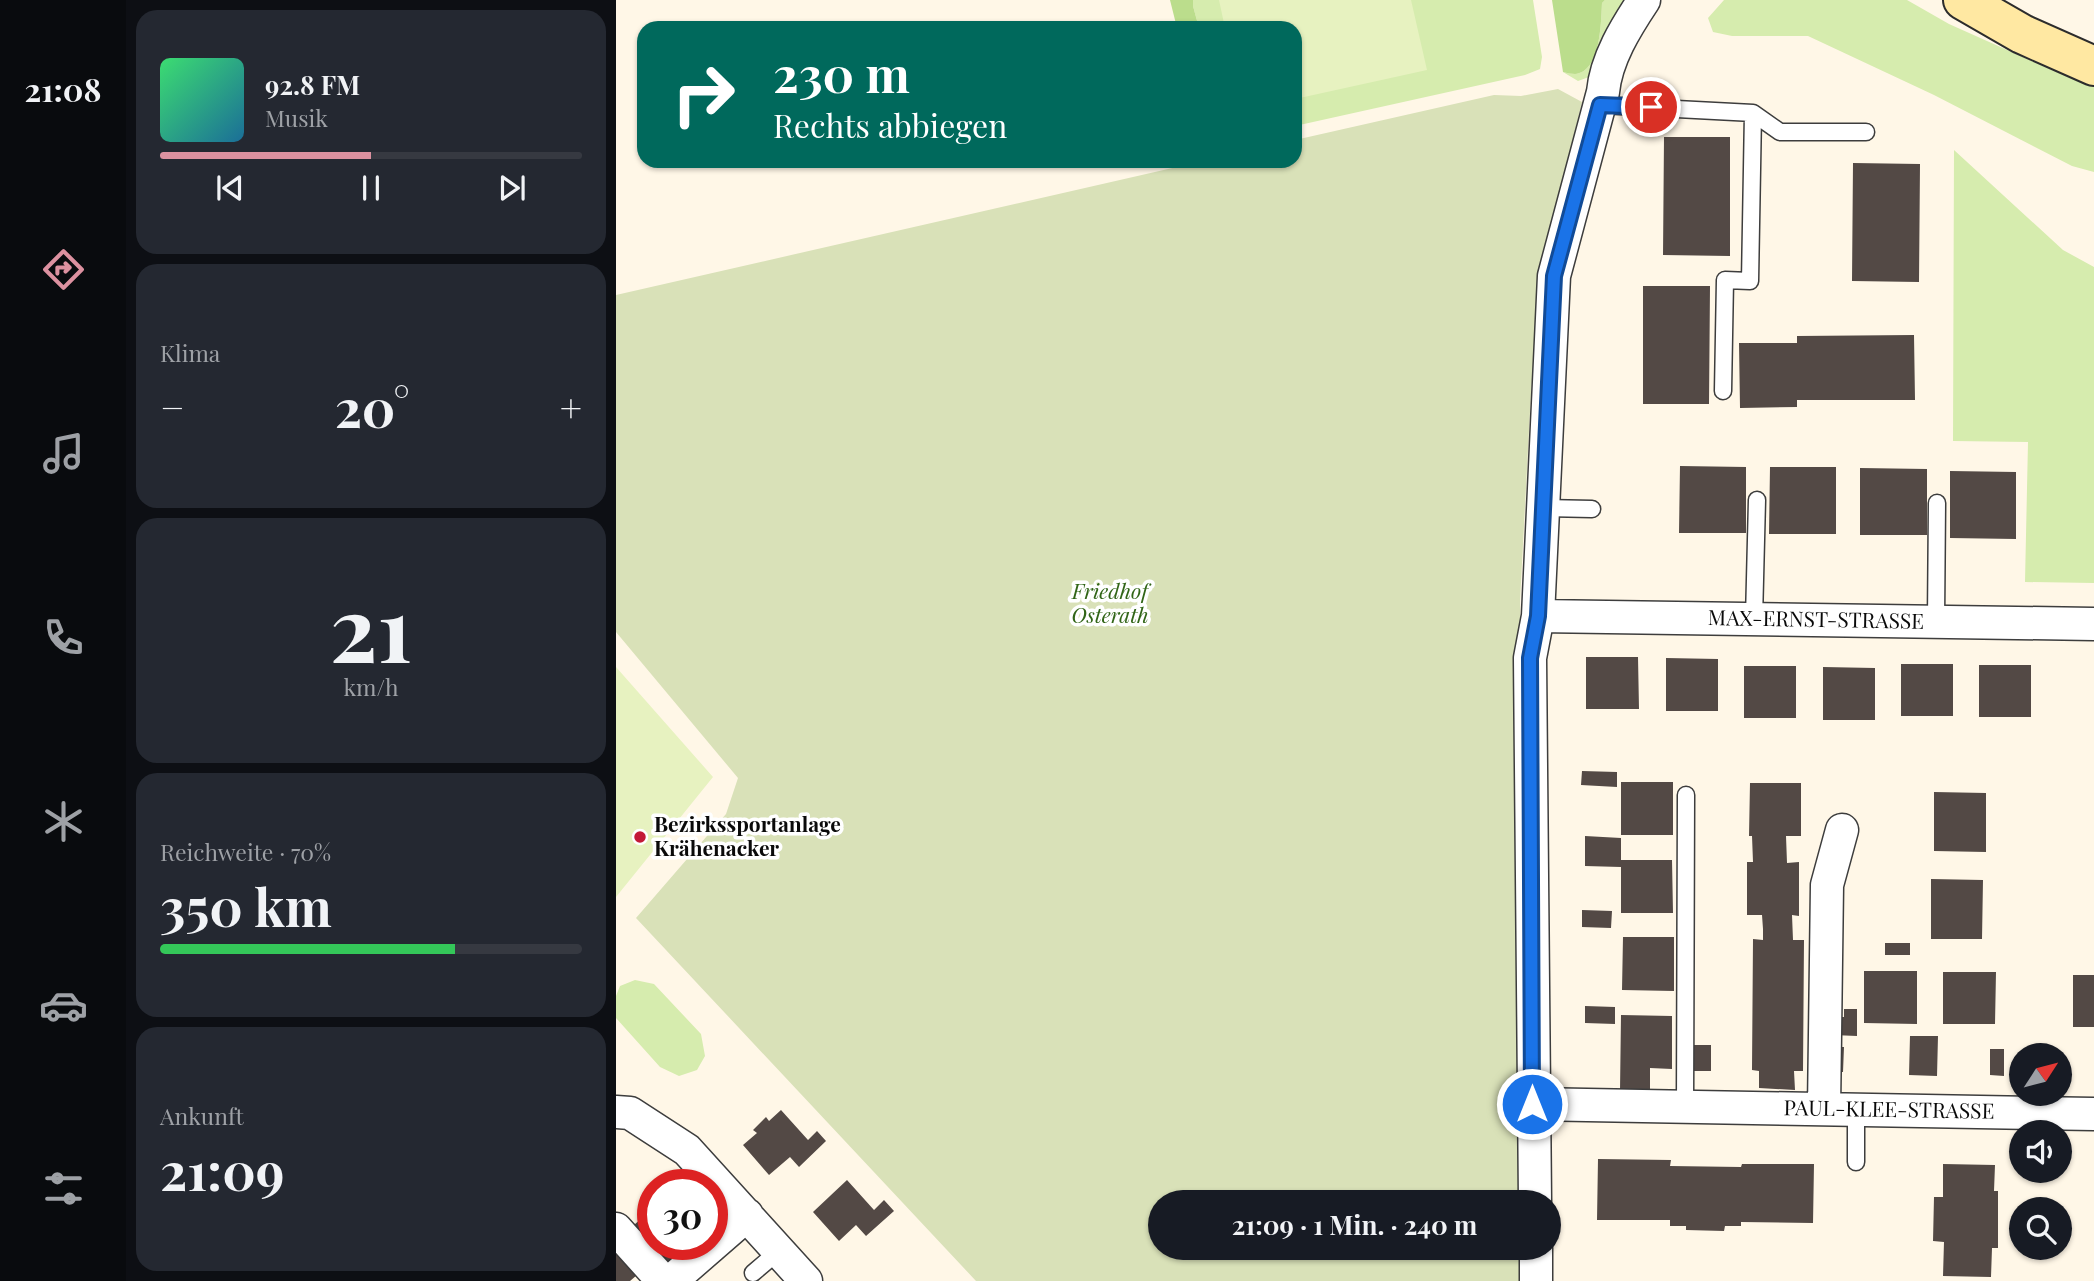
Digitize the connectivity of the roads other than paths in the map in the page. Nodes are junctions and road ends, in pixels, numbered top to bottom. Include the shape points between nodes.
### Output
1 (1644, 0) edge
2 (1963, 0) edge
3 (2094, 66) edge
4 (1600, 105) junction
5 (1753, 113) junction
6 (1866, 132) dead end
7 (1723, 391) dead end
8 (1758, 500) dead end
9 (1937, 503) dead end
10 (1544, 508) junction
11 (1592, 509) dead end
12 (1538, 616) junction
13 (1754, 619) junction
14 (1936, 621) junction
15 (2094, 624) edge
16 (1686, 795) dead end
17 (1842, 830) dead end
18 (1532, 1104) junction
19 (1685, 1107) junction
20 (1824, 1109) junction
21 (1856, 1109) junction
22 (616, 1112) edge
23 (2094, 1114) edge
24 (1856, 1162) dead end
25 (1535, 1190) edge
26 (747, 1215) junction
27 (616, 1229) edge
28 (780, 1250) junction
29 (1536, 1260) edge
30 (753, 1273) dead end
31 (663, 1281) edge
32 (671, 1281) edge
33 (806, 1281) edge
34 (1536, 1281) edge

1 - 4 street via 1605,72
2 - 3 main road via 2022,34
4 - 5 lane
4 - 10 street via 1554,276
5 - 6 lane via 1780,132
5 - 7 lane via 1749,281 1725,280
8 - 13 lane
9 - 14 lane
10 - 11 lane
10 - 12 street
12 - 13 street, MAX-ERNST-STRASSE
12 - 18 street via 1530,658
13 - 14 street, MAX-ERNST-STRASSE
14 - 15 street, MAX-ERNST-STRASSE
16 - 19 lane
17 - 20 street via 1827,885
18 - 19 street, PAUL-KLEE-STRASSE
18 - 25 street
19 - 20 street, PAUL-KLEE-STRASSE
20 - 21 street, PAUL-KLEE-STRASSE
21 - 23 street, PAUL-KLEE-STRASSE
21 - 24 lane
22 - 26 street via 629,1113 687,1150
26 - 28 street
26 - 32 street
27 - 31 street
28 - 30 lane
28 - 33 street
29 - 34 street

